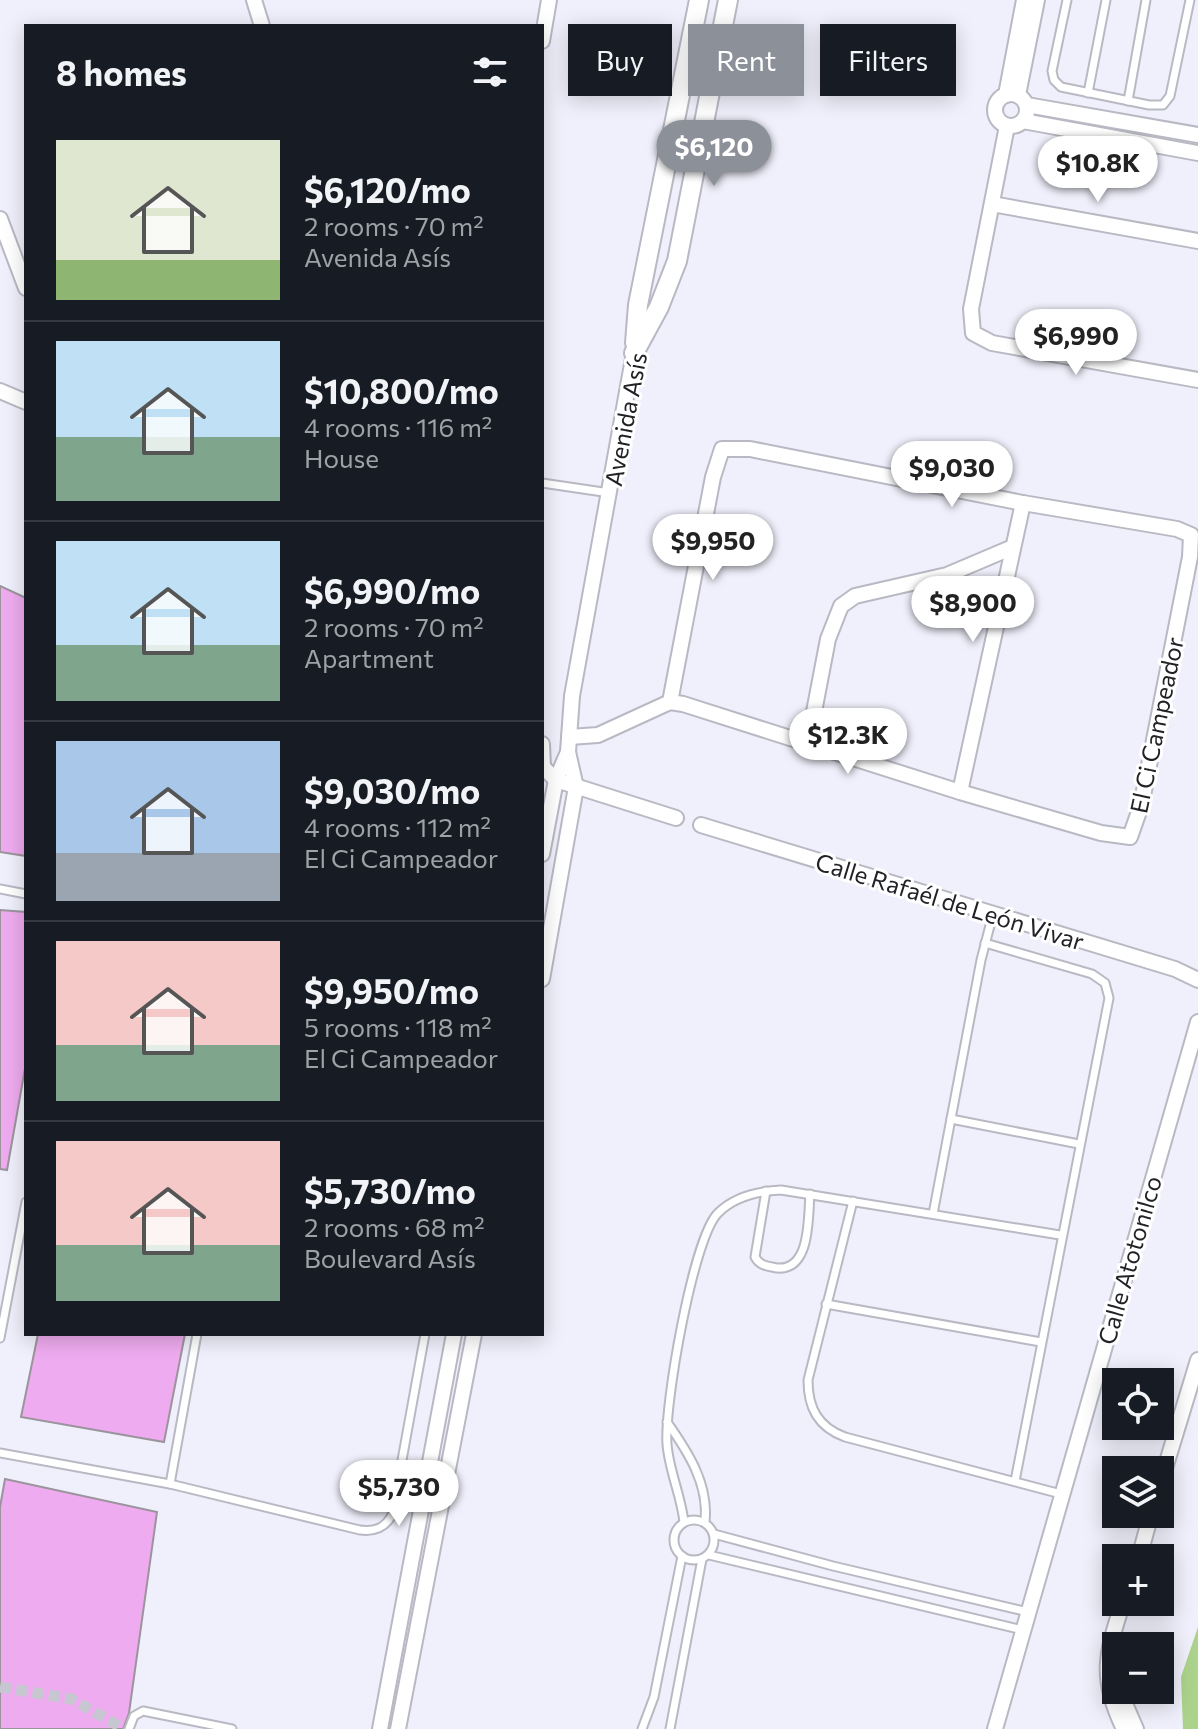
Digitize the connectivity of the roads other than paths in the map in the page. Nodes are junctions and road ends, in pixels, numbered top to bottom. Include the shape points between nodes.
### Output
1 (254, 0) edge
2 (549, 0) edge
3 (699, 0) edge
4 (728, 0) edge
5 (1024, 0) edge
6 (1037, 0) edge
7 (1067, 0) edge
8 (1106, 0) edge
9 (1146, 0) edge
10 (1190, 0) edge
11 (261, 24) edge
12 (544, 29) edge
13 (1088, 93) junction
14 (1017, 98) junction
15 (1128, 101) junction
16 (1023, 121) junction
17 (1007, 126) junction
18 (1160, 127) junction
19 (1198, 135) edge
20 (1156, 144) junction
21 (1198, 153) edge
22 (992, 204) junction
23 (0, 219) edge
24 (1198, 241) edge
25 (24, 283) edge
26 (634, 353) junction
27 (1198, 380) edge
28 (0, 391) edge
29 (24, 401) edge
30 (544, 483) edge
31 (610, 493) junction
32 (1023, 503) junction
33 (1013, 547) junction
34 (670, 702) junction
35 (808, 743) junction
36 (568, 744) junction
37 (544, 768) edge
38 (556, 780) junction
39 (576, 787) junction
40 (960, 792) junction
41 (676, 818) dead end
42 (701, 825) dead end
43 (544, 843) edge
44 (0, 889) edge
45 (24, 894) edge
46 (993, 914) junction
47 (985, 943) junction
48 (545, 952) edge
49 (1198, 980) edge
50 (1198, 1022) edge
51 (951, 1119) junction
52 (1079, 1144) junction
53 (766, 1191) junction
54 (810, 1194) junction
55 (853, 1201) junction
56 (24, 1212) edge
57 (933, 1214) junction
58 (1060, 1235) junction
59 (826, 1304) junction
60 (197, 1336) edge
61 (425, 1336) edge
62 (454, 1336) edge
63 (474, 1336) edge
64 (0, 1338) edge
65 (1041, 1342) junction
66 (1198, 1360) edge
67 (666, 1420) junction
68 (434, 1440) junction
69 (453, 1443) junction
70 (0, 1453) edge
71 (1169, 1456) edge
72 (1015, 1481) junction
73 (170, 1484) junction
74 (1061, 1494) junction
75 (684, 1522) junction
76 (705, 1522) junction
77 (714, 1534) junction
78 (682, 1556) junction
79 (705, 1557) junction
80 (833, 1566) junction
81 (828, 1584) junction
82 (1028, 1612) junction
83 (1119, 1616) edge
84 (1023, 1630) junction
85 (1125, 1704) edge
86 (129, 1729) edge
87 (232, 1729) edge
88 (380, 1729) edge
89 (398, 1729) edge
90 (642, 1729) edge
91 (670, 1729) edge
92 (995, 1729) edge
93 (1124, 1729) edge
94 (1136, 1729) edge

1 - 11 street
2 - 12 street
3 - 26 street via 638,305
4 - 26 street, Avenida Asís via 677,261
5 - 14 street
6 - 14 street
7 - 13 lane via 1054,80 1061,87
8 - 13 lane
9 - 15 lane
10 - 15 lane via 1170,96 1163,105
13 - 15 lane
14 - 16 street via 1026,116
14 - 17 street via 997,102 995,114
14 - 18 street
16 - 17 street
16 - 20 street
17 - 22 street
18 - 19 street
18 - 20 street
20 - 21 street
22 - 24 street
22 - 27 street via 971,309 973,333 992,343
23 - 25 street
26 - 31 street, Avenida Asís
28 - 29 street
30 - 31 lane
31 - 36 street, Avenida Asís
32 - 33 street
32 - 34 street, El Ci Campeador via 750,449 722,449
32 - 40 street, El Ci Campeador via 1191,535 1141,806 1130,837
33 - 35 street via 947,575 855,596 841,606 828,639
33 - 40 street
34 - 35 street
34 - 36 street
35 - 40 street
36 - 38 street, Avenida Asís
36 - 39 street, Avenida Asís
37 - 38 street
38 - 39 street
38 - 43 street, Avenida Asís
39 - 41 street
39 - 48 street
42 - 46 street, Calle Rafaél de León Vivar
44 - 45 lane
46 - 47 lane
46 - 49 street, Calle Rafaél de León Vivar
47 - 51 lane
47 - 52 lane via 1092,974 1105,983 1109,998
50 - 74 street, Calle Atotonilco
51 - 52 lane
51 - 57 lane
52 - 58 lane
53 - 54 lane
53 - 54 lane via 755,1257 765,1266 783,1268 792,1266 802,1252
53 - 67 lane via 734,1201 707,1228 693,1271
54 - 55 lane
55 - 57 lane
55 - 59 lane
56 - 64 lane
57 - 58 lane
58 - 65 lane
59 - 65 lane
59 - 72 lane via 808,1380 808,1397 821,1423 845,1437
60 - 73 lane
61 - 73 lane via 392,1515 384,1526 360,1530
62 - 68 street
63 - 69 street
65 - 72 lane
66 - 71 street
67 - 75 lane via 669,1462
67 - 76 lane via 699,1477
68 - 69 street
68 - 88 street
69 - 89 street
70 - 73 lane
72 - 74 lane
74 - 82 street, Calle Atotonilco
75 - 76 lane
75 - 78 lane via 674,1538
76 - 77 lane
77 - 79 lane
77 - 80 lane
78 - 79 lane
78 - 90 lane via 654,1697
79 - 81 lane
79 - 91 lane
80 - 81 lane
80 - 82 lane
81 - 84 lane
82 - 84 street, Calle Atotonilco
83 - 93 street via 1108,1658 1107,1688
84 - 92 street, Calle Atotonilco
85 - 94 street
86 - 87 lane via 131,1719 143,1711

